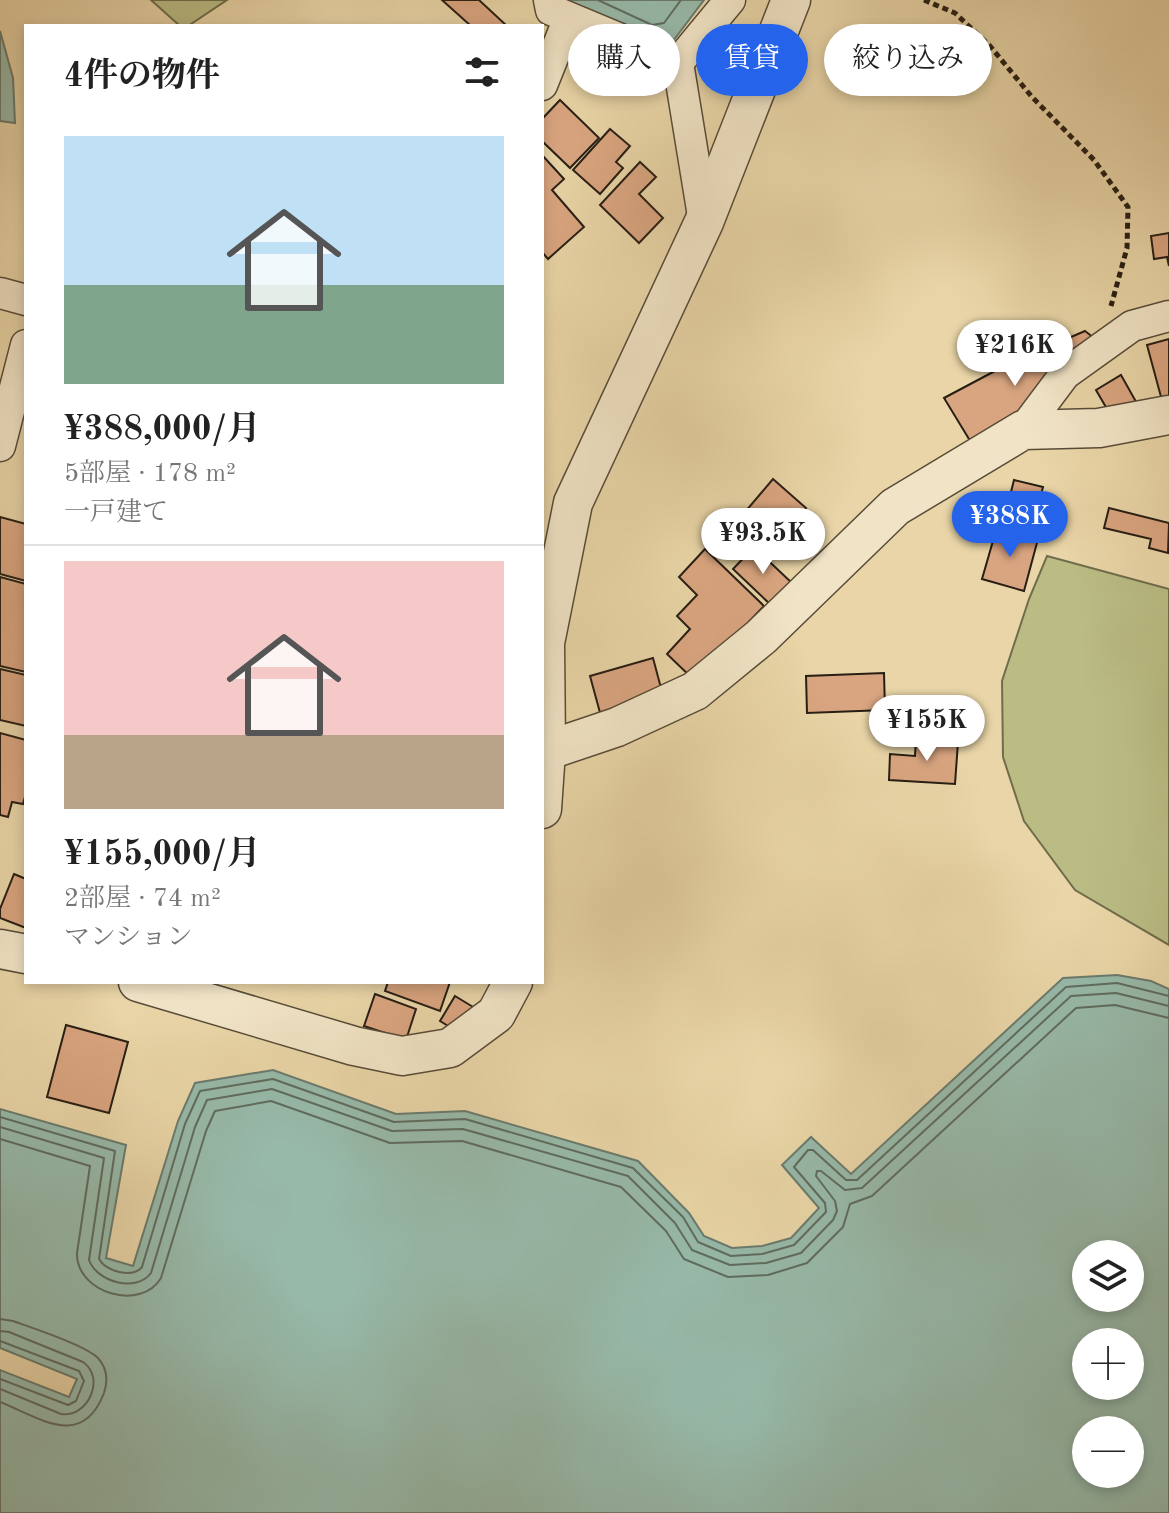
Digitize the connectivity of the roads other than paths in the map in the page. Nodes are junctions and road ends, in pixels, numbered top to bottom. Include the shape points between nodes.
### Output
1 (730, 0) edge
2 (791, 0) edge
3 (559, 9) edge
4 (592, 24) edge
5 (680, 61) edge
6 (680, 75) edge
7 (544, 76) edge
8 (704, 222) junction
9 (0, 293) edge
10 (24, 299) edge
11 (1169, 316) edge
12 (24, 353) edge
13 (1169, 415) edge
14 (1023, 430) junction
15 (0, 446) edge
16 (544, 752) edge
17 (0, 949) edge
18 (24, 954) edge
19 (145, 984) edge
20 (512, 984) edge

1 - 5 street
2 - 8 street
3 - 4 street
3 - 7 street
6 - 8 street
8 - 16 street via 573,503 545,643
9 - 10 street
11 - 14 street via 1132,326 1065,374
12 - 15 street
13 - 14 street via 1099,428
14 - 16 street via 895,507 761,637 695,691 617,727
17 - 18 street
19 - 20 street via 402,1056 450,1048 496,1014

